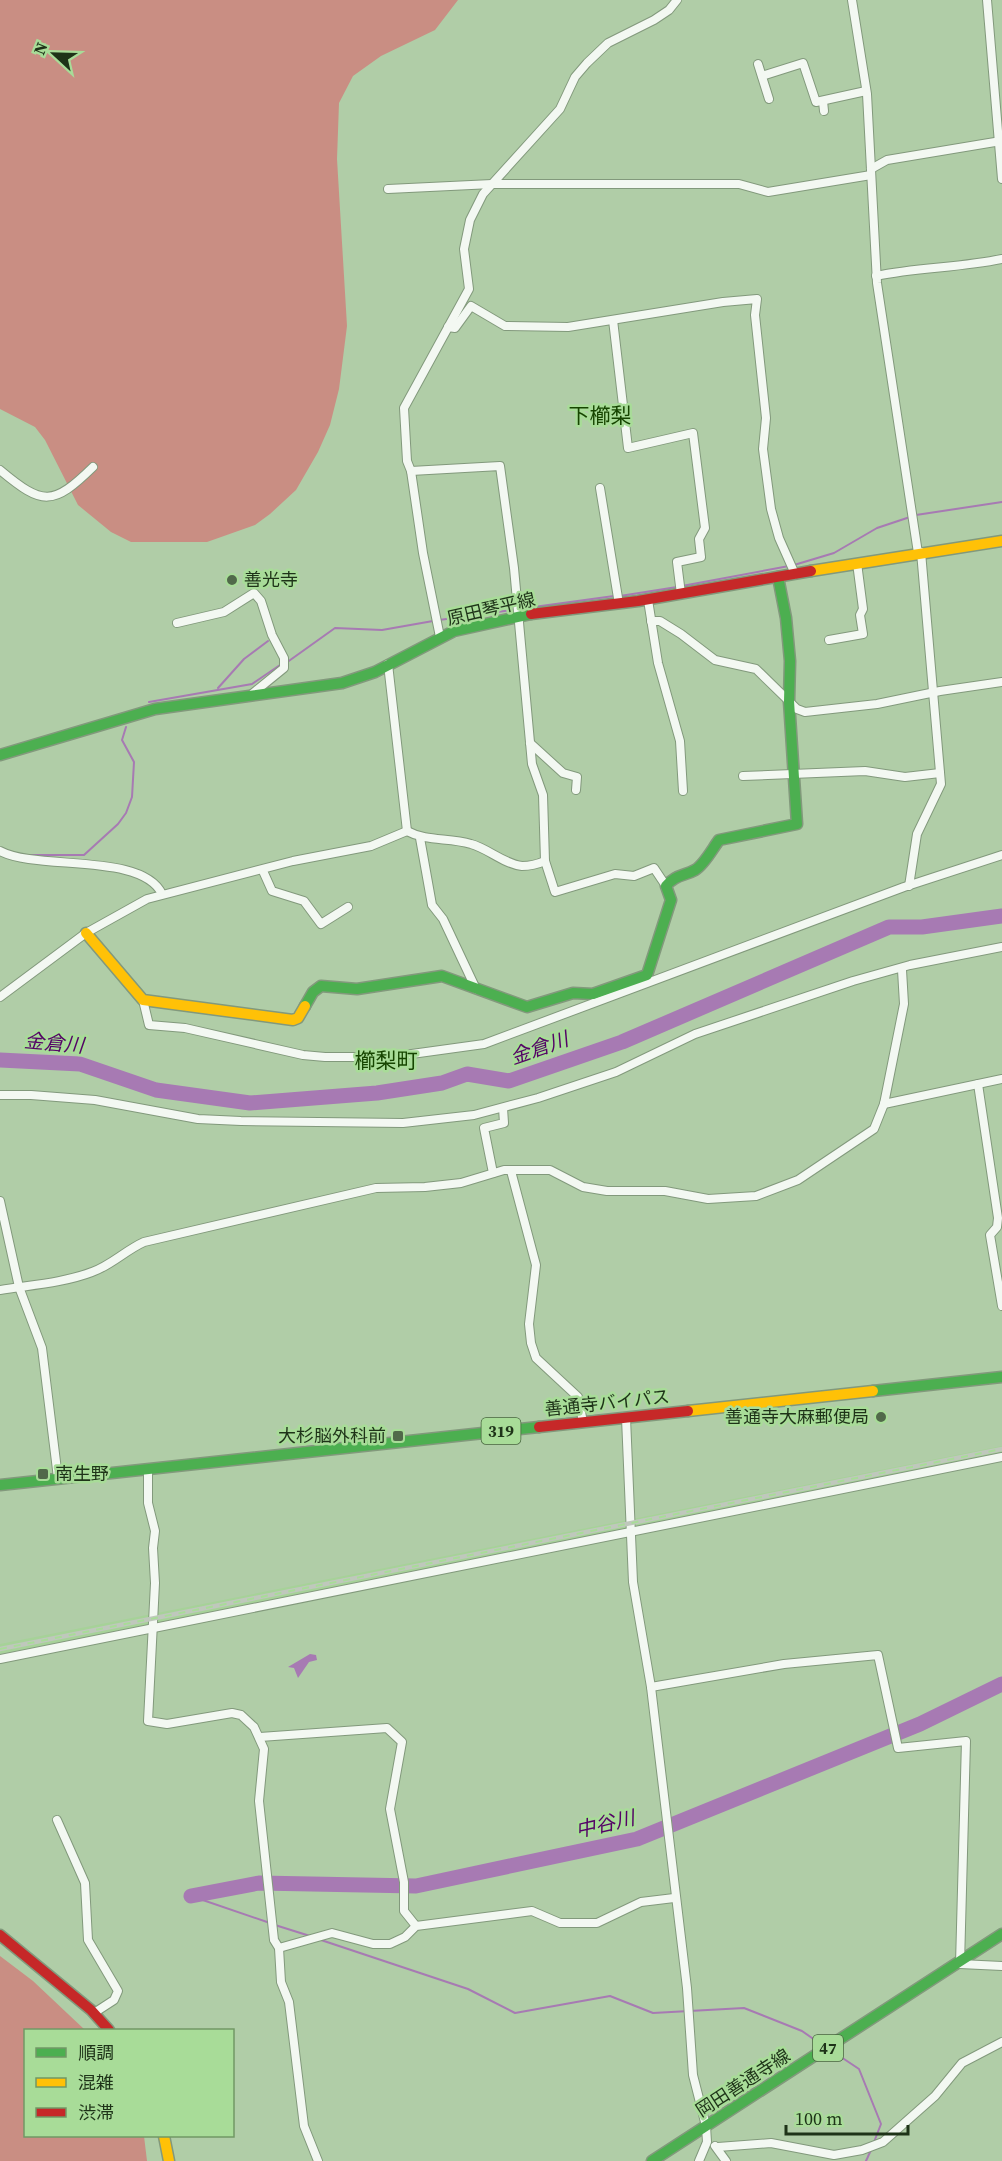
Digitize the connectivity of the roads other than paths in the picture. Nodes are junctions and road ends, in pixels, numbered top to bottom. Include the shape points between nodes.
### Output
1 (677, 0) edge
2 (852, 0) edge
3 (987, 0) edge
4 (758, 64) dead end
5 (762, 76) junction
6 (866, 91) junction
7 (769, 99) dead end
8 (823, 101) junction
9 (824, 111) dead end
10 (1000, 141) edge
11 (871, 172) junction
12 (1002, 178) edge
13 (492, 184) junction
14 (388, 189) dead end
15 (1002, 259) edge
16 (876, 276) junction
17 (613, 320) junction
18 (448, 327) junction
19 (93, 467) dead end
20 (0, 470) edge
21 (411, 471) junction
22 (600, 488) dead end
23 (1002, 541) edge
24 (919, 553) junction
25 (857, 564) junction
26 (792, 569) junction
27 (778, 577) junction
28 (680, 589) junction
29 (618, 598) junction
30 (648, 600) junction
31 (518, 611) junction
32 (651, 621) junction
33 (177, 623) dead end
34 (440, 637) junction
35 (829, 640) dead end
36 (388, 664) junction
37 (1002, 682) edge
38 (933, 692) junction
39 (252, 694) junction
40 (789, 701) junction
41 (530, 743) junction
42 (0, 755) edge
43 (940, 773) junction
44 (795, 774) junction
45 (743, 776) dead end
46 (576, 790) dead end
47 (683, 791) dead end
48 (407, 831) junction
49 (420, 838) junction
50 (0, 851) edge
51 (1002, 855) edge
52 (545, 861) junction
53 (263, 871) junction
54 (666, 886) junction
55 (909, 886) junction
56 (162, 894) junction
57 (348, 906) dead end
58 (86, 933) junction
59 (1002, 947) edge
60 (902, 970) dead end
61 (476, 989) junction
62 (0, 996) edge
63 (595, 998) junction
64 (142, 1000) junction
65 (1002, 1079) edge
66 (978, 1084) junction
67 (0, 1095) edge
68 (884, 1104) junction
69 (503, 1108) junction
70 (511, 1171) junction
71 (493, 1173) junction
72 (0, 1201) edge
73 (4, 1240) edge
74 (19, 1287) junction
75 (0, 1290) edge
76 (1002, 1306) edge
77 (1002, 1377) edge
78 (626, 1418) junction
79 (583, 1422) junction
80 (1002, 1457) edge
81 (148, 1470) junction
82 (58, 1478) junction
83 (0, 1485) edge
84 (630, 1532) junction
85 (154, 1628) junction
86 (0, 1659) edge
87 (651, 1687) junction
88 (261, 1737) junction
89 (57, 1820) dead end
90 (674, 1898) junction
91 (416, 1926) junction
92 (1002, 1934) edge
93 (0, 1935) edge
94 (279, 1948) junction
95 (960, 1964) junction
96 (1002, 1966) edge
97 (94, 2013) junction
98 (107, 2029) edge
99 (1002, 2042) edge
100 (706, 2126) junction
101 (164, 2137) edge
102 (707, 2142) junction
103 (718, 2147) junction
104 (170, 2161) edge
105 (318, 2161) edge
106 (652, 2161) edge
107 (699, 2161) edge
108 (726, 2161) edge

1 - 13 street via 654,20 608,43 587,63 575,77 560,109
2 - 6 street
3 - 10 street
4 - 5 street
5 - 7 street
5 - 8 street via 783,74 803,63 805,79 816,102
6 - 8 street
6 - 11 street
8 - 9 street
10 - 11 street via 887,160
10 - 12 street
11 - 13 street via 768,192 739,183
11 - 16 street
13 - 14 street
13 - 18 street via 470,219 464,249 469,289
15 - 16 street
16 - 24 street
17 - 18 street via 568,327 504,326 471,306 459,325
17 - 26 street via 757,299 766,418 763,448 771,509
17 - 28 street via 628,448 693,433 705,528 699,538 701,557 677,562
18 - 21 street via 404,408
19 - 20 street via 71,488 58,496 45,497 27,492
21 - 31 street via 500,466
21 - 34 street
22 - 29 street via 601,516 616,557
23 - 24 main road, 原田琴平線
24 - 25 main road, 原田琴平線
24 - 38 street
25 - 26 main road, 原田琴平線
25 - 35 street via 863,634
26 - 27 main road, 原田琴平線
27 - 28 main road, 原田琴平線
27 - 40 main road via 790,662
28 - 30 main road, 原田琴平線
29 - 30 main road, 原田琴平線
29 - 31 main road, 原田琴平線
30 - 32 street
31 - 34 main road, 原田琴平線
31 - 41 street
32 - 40 street via 660,621 715,660 756,669
32 - 47 street via 658,663 680,741
33 - 39 street via 224,612 254,593 261,601 284,667
34 - 36 main road, 原田琴平線
36 - 39 main road, 原田琴平線 via 342,683
36 - 48 street
37 - 38 street
38 - 40 street via 818,712 805,712
38 - 43 street
39 - 42 main road, 原田琴平線 via 155,709
40 - 44 main road
41 - 46 street via 563,773 577,777
41 - 52 street via 532,764 543,795
43 - 44 street via 905,777 865,771
43 - 55 street via 939,790 916,834
44 - 45 street
44 - 54 main road via 797,824 718,840 696,870 681,873
48 - 49 street
48 - 53 street via 370,846
49 - 52 street via 474,844 521,866
49 - 61 street via 432,905 443,919
50 - 56 street via 12,857 84,863 141,876 153,881
51 - 55 street
52 - 54 street via 555,892 615,874 634,876 654,867
53 - 56 street
53 - 57 street via 272,891 304,901 321,924
54 - 63 main road via 671,900 647,975
55 - 63 street
56 - 58 street
58 - 62 street
58 - 64 main road
59 - 69 street via 882,972 695,1034 616,1072
60 - 68 street via 904,1004
61 - 63 main road via 520,1006 573,993
61 - 64 main road via 442,976 357,989 321,986 293,1020
63 - 64 street via 484,1044 367,1058 303,1055 185,1028 149,1025
65 - 66 street
66 - 68 street
66 - 76 street via 998,1218 990,1235
67 - 69 street via 95,1100 198,1119 279,1123 403,1123
68 - 70 street via 880,1119 866,1136 798,1180 756,1196 708,1199 665,1191 607,1191 583,1187 550,1170
69 - 71 street via 504,1123 484,1128
70 - 71 street
70 - 79 street via 536,1265 529,1324 531,1343 536,1358 578,1397
71 - 74 street via 460,1183 393,1186 326,1198 144,1242 94,1271
72 - 73 street
73 - 74 street
74 - 75 street
74 - 82 street via 42,1348
77 - 78 main road, 善通寺バイパス / 319
78 - 79 main road, 善通寺バイパス / 319
78 - 84 street
79 - 81 main road, 善通寺バイパス / 319
80 - 84 street
81 - 82 main road, 善通寺バイパス / 319
81 - 85 street via 148,1503 155,1532
82 - 83 main road, 善通寺バイパス / 319
84 - 85 street
84 - 87 street via 635,1592
85 - 86 street
85 - 88 street via 147,1721 167,1724 232,1713 241,1715
87 - 90 street
87 - 95 street via 784,1664 878,1655 898,1748 966,1741
88 - 91 street via 387,1728 402,1742 390,1809 404,1882 404,1911
88 - 94 street via 265,1758 259,1801 274,1940
89 - 97 street via 85,1883 88,1940 118,1991 114,2000
90 - 91 street via 641,1902 597,1923 560,1923 532,1911
90 - 100 street via 687,1988 693,2075
91 - 94 street via 390,1944 366,1943 332,1934
92 - 95 main road, 岡田善通寺線 / 47
93 - 97 main road
94 - 105 street via 300,2106
95 - 96 street
95 - 100 main road, 岡田善通寺線 / 47
97 - 98 main road
99 - 103 street via 962,2063 935,2096 883,2142 862,2150 834,2155 771,2144
100 - 102 street
100 - 106 main road, 岡田善通寺線 / 47
101 - 104 main road
102 - 103 street
102 - 107 street
103 - 108 street

